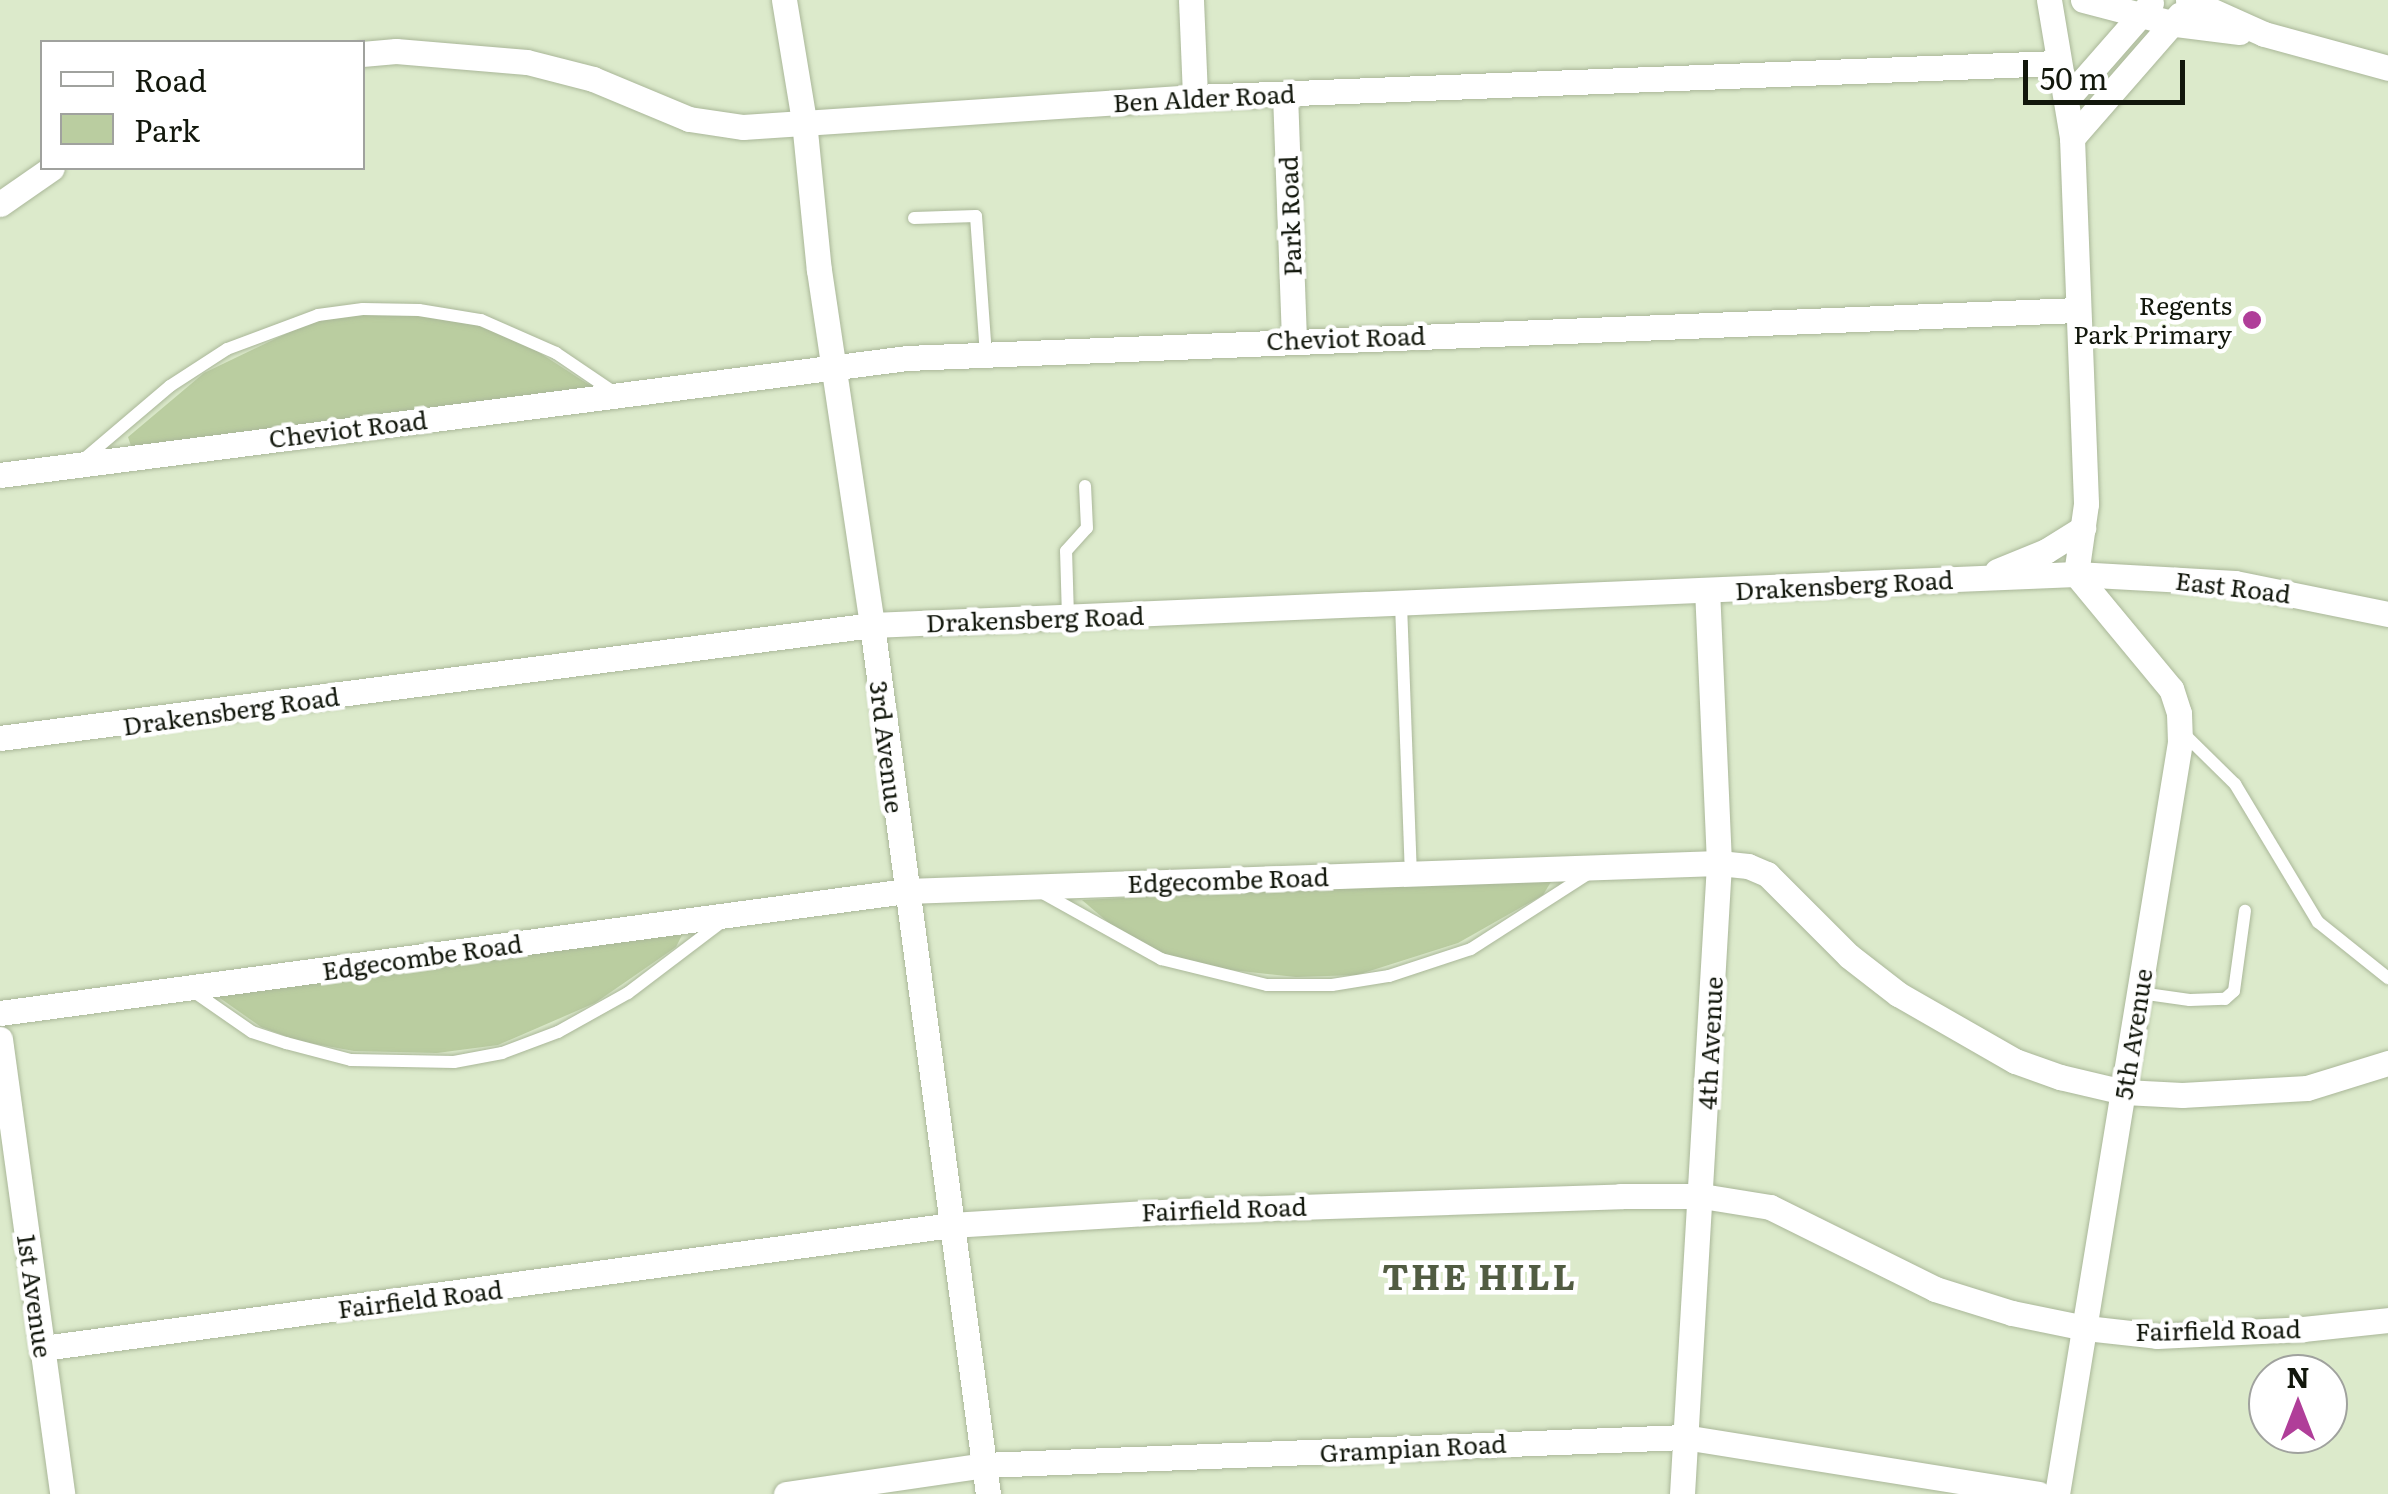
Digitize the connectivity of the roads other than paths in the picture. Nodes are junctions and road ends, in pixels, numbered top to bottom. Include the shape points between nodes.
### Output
1 (784, 0) edge
2 (1190, 0) edge
3 (2049, 0) edge
4 (2083, 0) edge
5 (2149, 8) edge
6 (2183, 8) edge
7 (365, 54) edge
8 (2057, 64) junction
9 (2388, 68) edge
10 (1285, 94) junction
11 (1195, 97) junction
12 (2066, 100) junction
13 (804, 121) junction
14 (2072, 138) junction
15 (49, 170) edge
16 (0, 204) edge
17 (914, 218) dead end
18 (2078, 310) junction
19 (1294, 339) junction
20 (986, 355) junction
21 (834, 365) junction
22 (617, 394) junction
23 (78, 463) junction
24 (0, 475) edge
25 (1085, 486) dead end
26 (2084, 516) junction
27 (2076, 574) junction
28 (1973, 579) junction
29 (2101, 586) junction
30 (1707, 591) junction
31 (1401, 604) junction
32 (2388, 614) edge
33 (1068, 618) junction
34 (872, 625) junction
35 (2180, 729) junction
36 (0, 738) edge
37 (1718, 863) junction
38 (1598, 866) junction
39 (1411, 874) junction
40 (1033, 887) junction
41 (906, 891) junction
42 (2245, 911) dead end
43 (728, 916) junction
44 (2388, 978) edge
45 (188, 988) junction
46 (2140, 992) junction
47 (0, 1013) edge
48 (0, 1040) edge
49 (2388, 1063) edge
50 (2124, 1092) junction
51 (1702, 1196) junction
52 (951, 1225) junction
53 (2388, 1320) edge
54 (2086, 1328) junction
55 (42, 1348) junction
56 (1684, 1437) junction
57 (984, 1465) junction
58 (62, 1494) edge
59 (786, 1494) edge
60 (988, 1494) edge
61 (1682, 1494) edge
62 (2038, 1494) edge
63 (2057, 1494) edge

1 - 13 street, 3rd Avenue
2 - 11 street
3 - 8 street
4 - 5 street
5 - 6 street
5 - 12 street
6 - 9 street
6 - 14 street
7 - 13 street, Ben Alder Road via 527,62 593,78 715,126
8 - 10 street, Ben Alder Road
8 - 12 street
10 - 11 street, Ben Alder Road
10 - 19 street, Park Road
11 - 13 street, Ben Alder Road
12 - 14 street
13 - 21 street, 3rd Avenue
14 - 18 street
15 - 16 street
17 - 20 lane via 976,216
18 - 19 street, Cheviot Road
18 - 26 street
19 - 20 street, Cheviot Road
20 - 21 street, Cheviot Road
21 - 22 street, Cheviot Road
21 - 34 street, 3rd Avenue
22 - 23 street, Cheviot Road
22 - 23 lane via 556,353 480,320 363,309 318,315 227,350 170,386
23 - 24 street, Cheviot Road
25 - 33 lane via 1087,528 1066,551
26 - 27 street
26 - 28 street via 2046,551
26 - 29 street
27 - 28 street, Drakensberg Road
27 - 29 street, East Road
28 - 30 street, Drakensberg Road
29 - 32 street, East Road via 2235,583
29 - 35 street, 5th Avenue via 2171,689
30 - 31 street, Drakensberg Road
30 - 37 street, 4th Avenue
31 - 33 street, Drakensberg Road
31 - 39 lane
33 - 34 street, Drakensberg Road
34 - 36 street, Drakensberg Road
34 - 41 street, 3rd Avenue
35 - 44 lane via 2235,784 2318,922
35 - 46 street, 5th Avenue
37 - 38 street, Edgecombe Road
37 - 50 street, Edgecombe Road via 1766,874 1849,956 1962,1033 2016,1061
37 - 51 street, 4th Avenue
38 - 39 street, Edgecombe Road
38 - 40 lane via 1471,949 1389,976 1332,985 1267,986 1161,959
39 - 40 street, Edgecombe Road
40 - 41 street, Edgecombe Road
41 - 43 street, Edgecombe Road
41 - 52 street, 3rd Avenue
42 - 46 lane via 2234,991 2225,999
43 - 45 street, Edgecombe Road
43 - 45 lane via 628,993 558,1032 502,1054 454,1062 352,1060 286,1043 252,1032
45 - 47 street, Edgecombe Road
46 - 50 street, 5th Avenue
48 - 55 street, 1st Avenue
49 - 50 street, Edgecombe Road via 2306,1088
50 - 54 street, 5th Avenue
51 - 52 street, Fairfield Road via 1178,1210
51 - 54 street, Fairfield Road via 1770,1206 1936,1288
51 - 56 street, 4th Avenue
52 - 55 street, Fairfield Road
52 - 57 street, 3rd Avenue
53 - 54 street, Fairfield Road via 2157,1336
54 - 63 street, 5th Avenue
55 - 58 street, 1st Avenue
56 - 57 street, Grampian Road
56 - 61 street, 4th Avenue
56 - 62 street, Grampian Road
57 - 59 street, Grampian Road
57 - 60 street, 3rd Avenue

